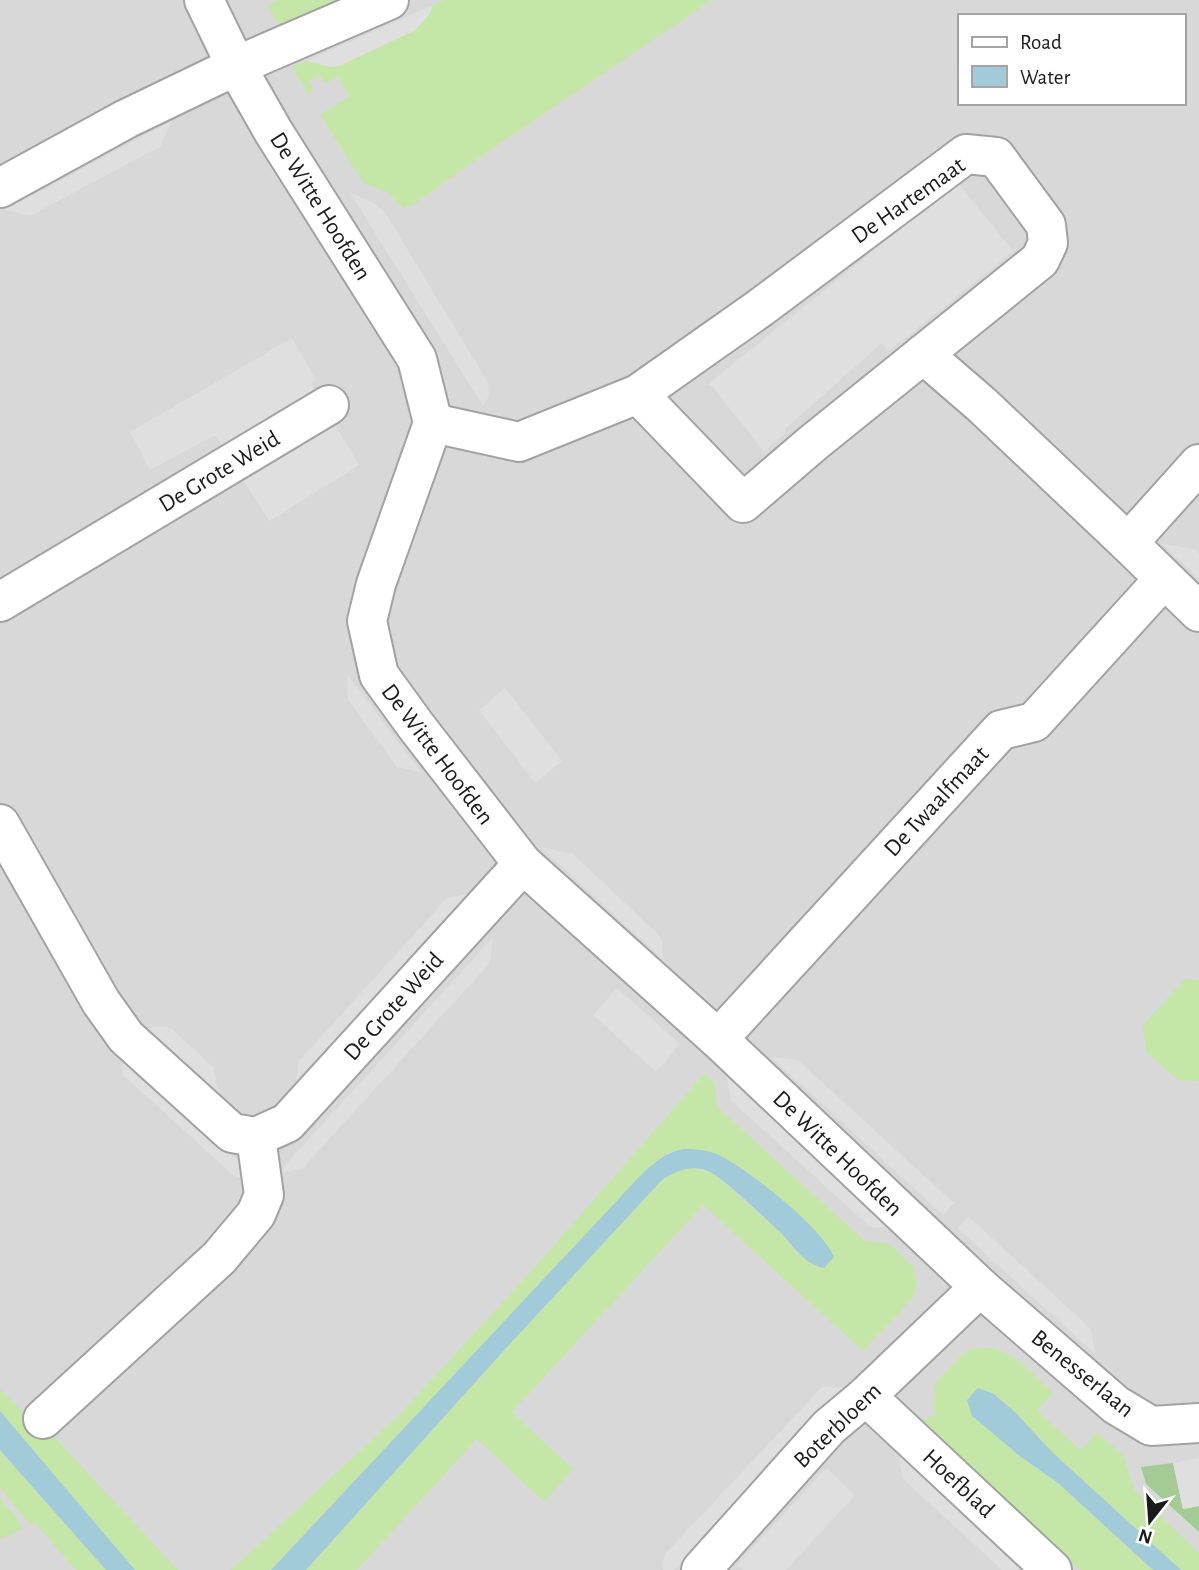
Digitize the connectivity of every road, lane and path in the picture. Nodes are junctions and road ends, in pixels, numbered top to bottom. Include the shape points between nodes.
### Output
1 (205, 0) edge
2 (389, 0) edge
3 (236, 66) junction
4 (0, 188) edge
5 (923, 354) junction
6 (638, 394) junction
7 (329, 405) dead end
8 (433, 423) junction
9 (1199, 464) edge
10 (1128, 543) junction
11 (1163, 580) junction
12 (0, 602) edge
13 (1199, 612) edge
14 (5, 846) edge
15 (523, 864) junction
16 (718, 1039) junction
17 (256, 1137) junction
18 (980, 1287) junction
19 (866, 1396) junction
20 (43, 1419) dead end
21 (1199, 1423) edge
22 (701, 1570) edge
23 (1052, 1570) edge

1 - 3 street, De Witte Hoofden
2 - 3 street
3 - 4 street
3 - 8 street, De Witte Hoofden via 417,359
5 - 6 street, De Hartemaat via 743,503
5 - 6 street, De Hartemaat via 1040,260 1048,243 1046,225 996,157 966,154
5 - 10 street
6 - 8 street, De Hartemaat via 519,442
7 - 12 street, De Grote Weid
8 - 15 street, De Witte Hoofden via 366,621 379,675
9 - 10 street
10 - 11 street
11 - 13 street
11 - 16 street, De Twaalfmaat via 1034,722 1001,730
14 - 17 street via 126,1037 232,1133
15 - 16 street, De Witte Hoofden
15 - 17 street, De Grote Weid via 287,1124
16 - 18 street, De Witte Hoofden
17 - 20 street via 264,1195 256,1214 219,1258
18 - 19 street, Boterbloem
18 - 21 street, Benesserlaan via 1116,1405 1151,1426
19 - 22 street, Boterbloem via 829,1427
19 - 23 street, Hoefblad

